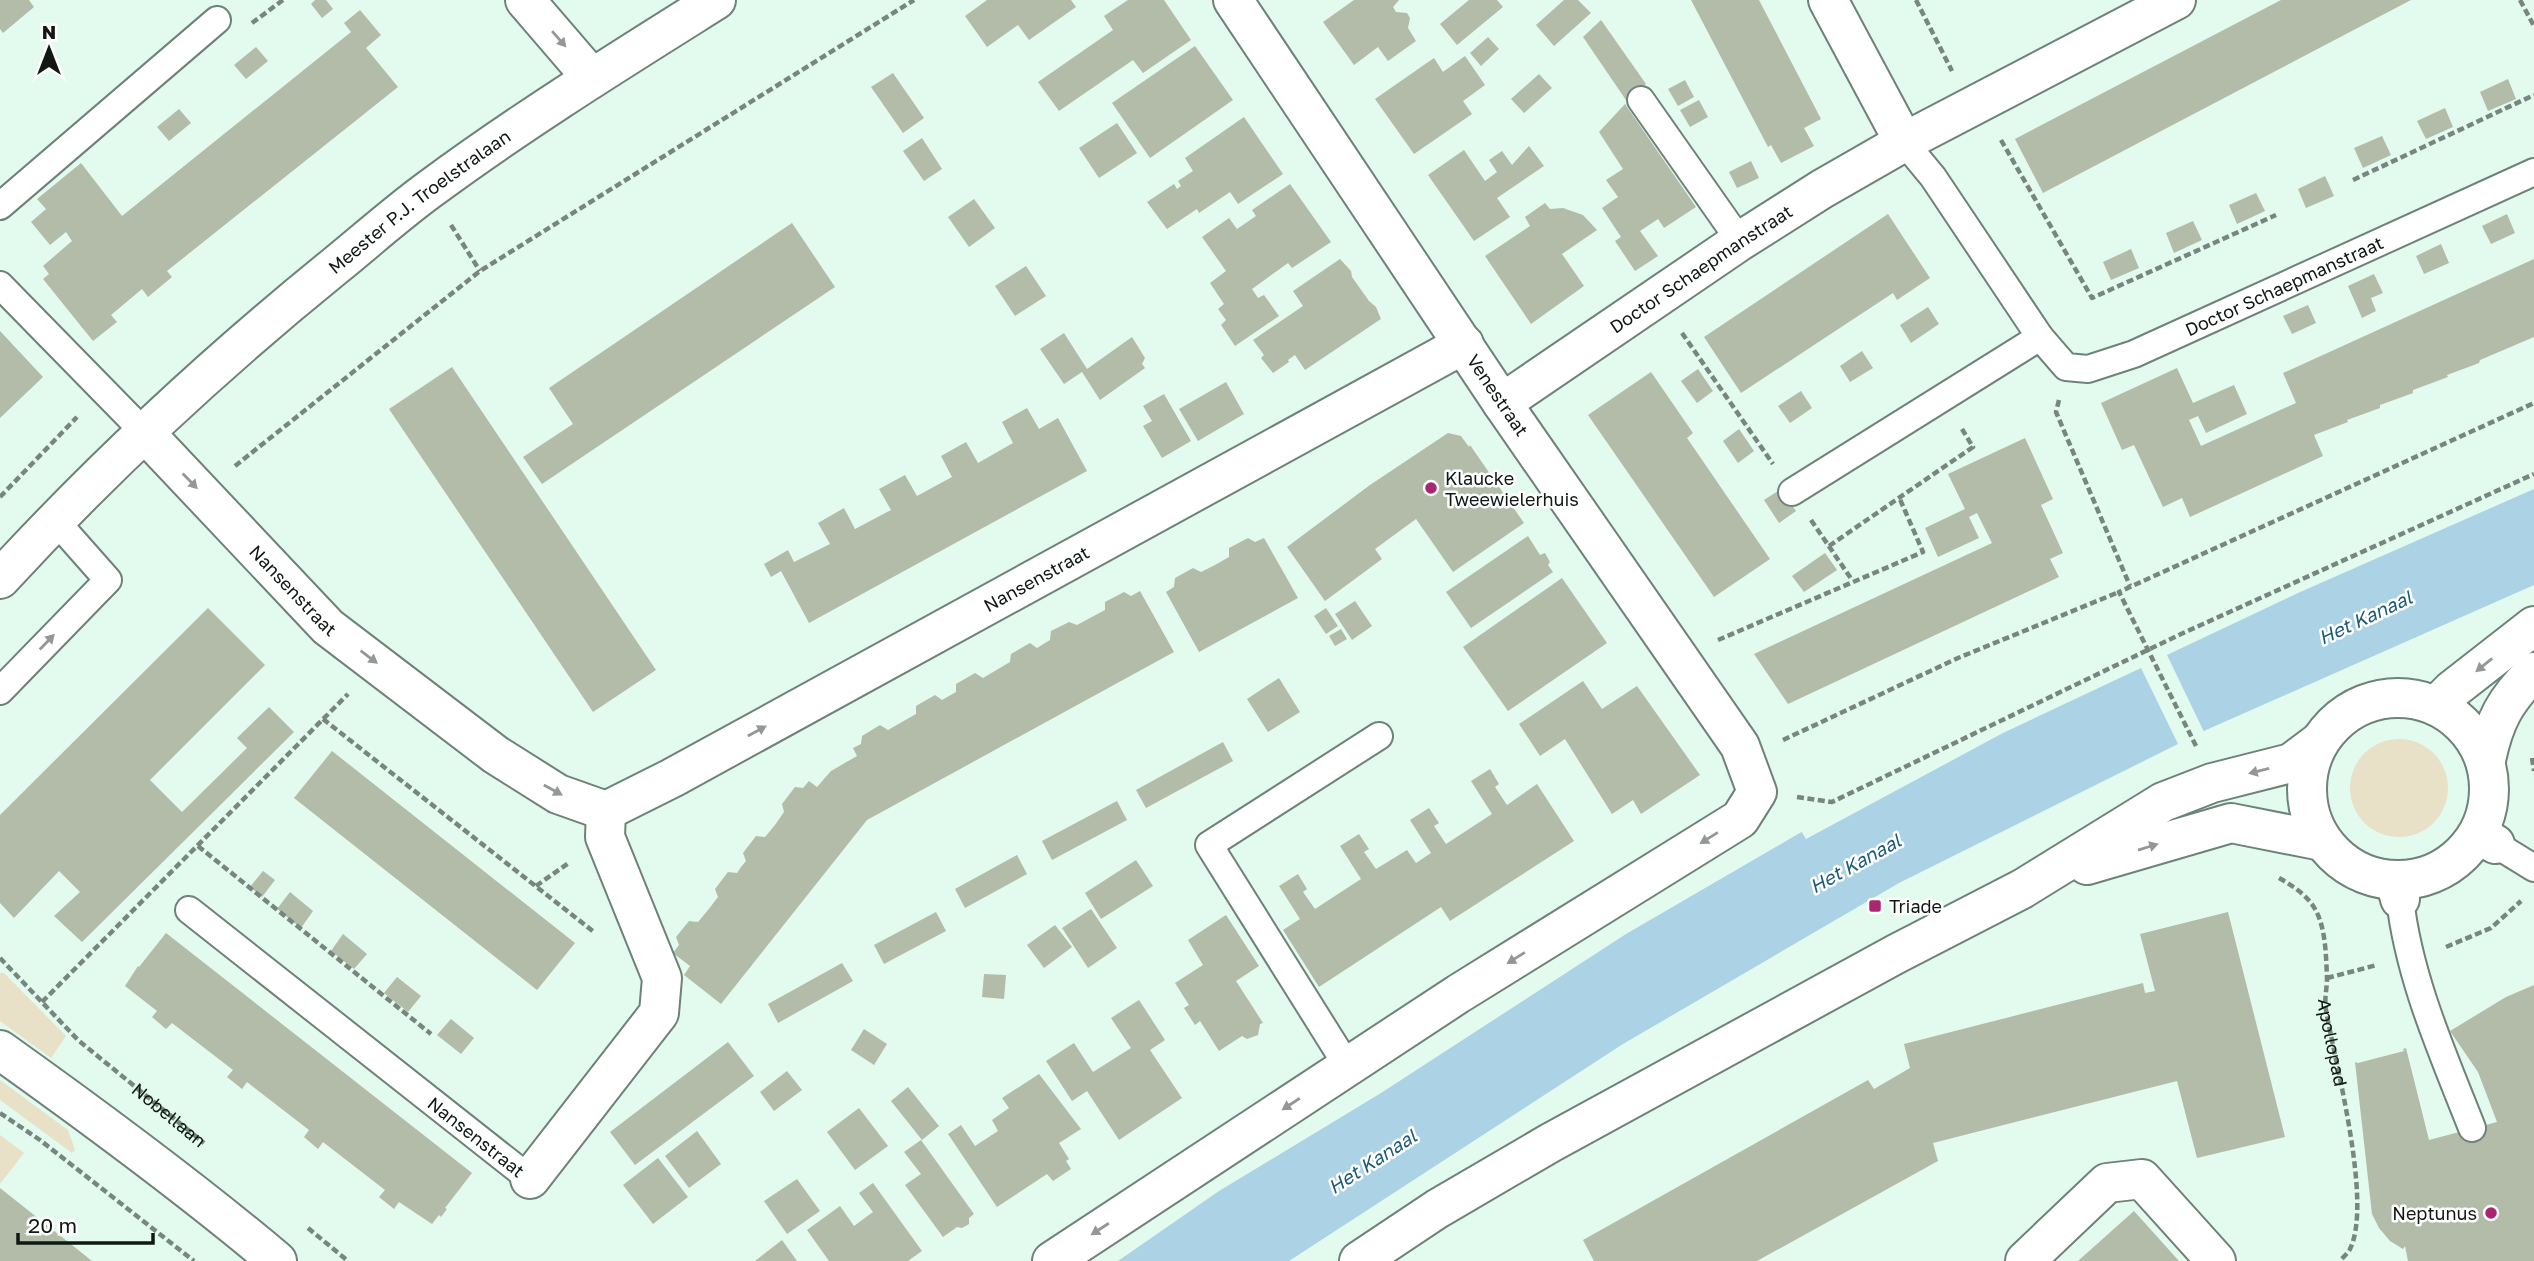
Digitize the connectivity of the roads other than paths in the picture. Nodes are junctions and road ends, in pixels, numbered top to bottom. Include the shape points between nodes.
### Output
1 (525, 0) edge
2 (716, 0) edge
3 (1233, 0) edge
4 (1828, 0) edge
5 (2176, 0) edge
6 (217, 20) dead end
7 (592, 78) junction
8 (1641, 100) dead end
9 (1904, 142) junction
10 (2534, 172) edge
11 (0, 206) edge
12 (1740, 241) junction
13 (0, 285) edge
14 (2040, 337) junction
15 (1464, 344) junction
16 (1502, 403) junction
17 (143, 431) junction
18 (1792, 492) road end
19 (55, 520) junction
20 (0, 579) edge
21 (2534, 626) edge
22 (2534, 673) edge
23 (0, 691) edge
24 (2436, 706) junction
25 (1379, 736) dead end
26 (2319, 742) junction
27 (2486, 760) junction
28 (606, 811) junction
29 (2487, 839) junction
30 (2322, 841) junction
31 (2534, 868) edge
32 (2035, 881) junction
33 (2397, 890) junction
34 (189, 910) dead end
35 (0, 1050) edge
36 (1348, 1067) junction
37 (2472, 1128) dead end
38 (530, 1180) joint
39 (276, 1261) edge
40 (1052, 1261) edge
41 (1359, 1261) edge
42 (2025, 1261) edge
43 (2216, 1261) edge

1 -> 7 street
2 - 7 street, Meester P.J. Troelstralaan
3 - 15 street, Venestraat
4 - 9 street
5 - 9 street, Doctor Schaepmanstraat via 1969,93
6 - 11 lane
7 - 17 street, Meester P.J. Troelstralaan via 429,190 251,334
8 - 12 lane
9 - 12 street, Doctor Schaepmanstraat
9 - 14 lane via 1933,177
10 - 14 lane, Doctor Schaepmanstraat via 2134,354 2088,369 2066,367
12 - 16 street, Doctor Schaepmanstraat
13 - 17 lane
14 - 18 lane
15 - 16 street, Venestraat
28 -> 15 street, Nansenstraat
16 -> 36 street, Venestraat via 1740,746 1757,792 1740,819
17 - 19 street, Meester P.J. Troelstralaan
17 -> 28 street, Nansenstraat via 328,627 507,762 558,794
19 - 20 street, Meester P.J. Troelstralaan
23 -> 19 lane via 108,580
21 -> 24 street
22 - 27 street via 2503,709
24 - 26 street via 2410,698 2358,706 2336,721
24 - 27 street via 2457,718
25 - 36 lane via 1209,845
26 - 30 street via 2309,766 2306,792
26 -> 32 street via 2291,763 2212,783 2163,802
27 - 29 street via 2490,784
28 - 38 street, Nansenstraat via 605,837 662,978 659,1013
29 - 31 lane
29 - 33 street via 2444,869
32 -> 30 street via 2231,823
30 - 33 street via 2342,862
32 - 41 street via 1550,1143
33 - 37 lane via 2417,978
34 - 38 lane, Nansenstraat
35 - 39 street via 204,1201
36 -> 40 street
42 - 43 street via 2107,1183 2142,1180

